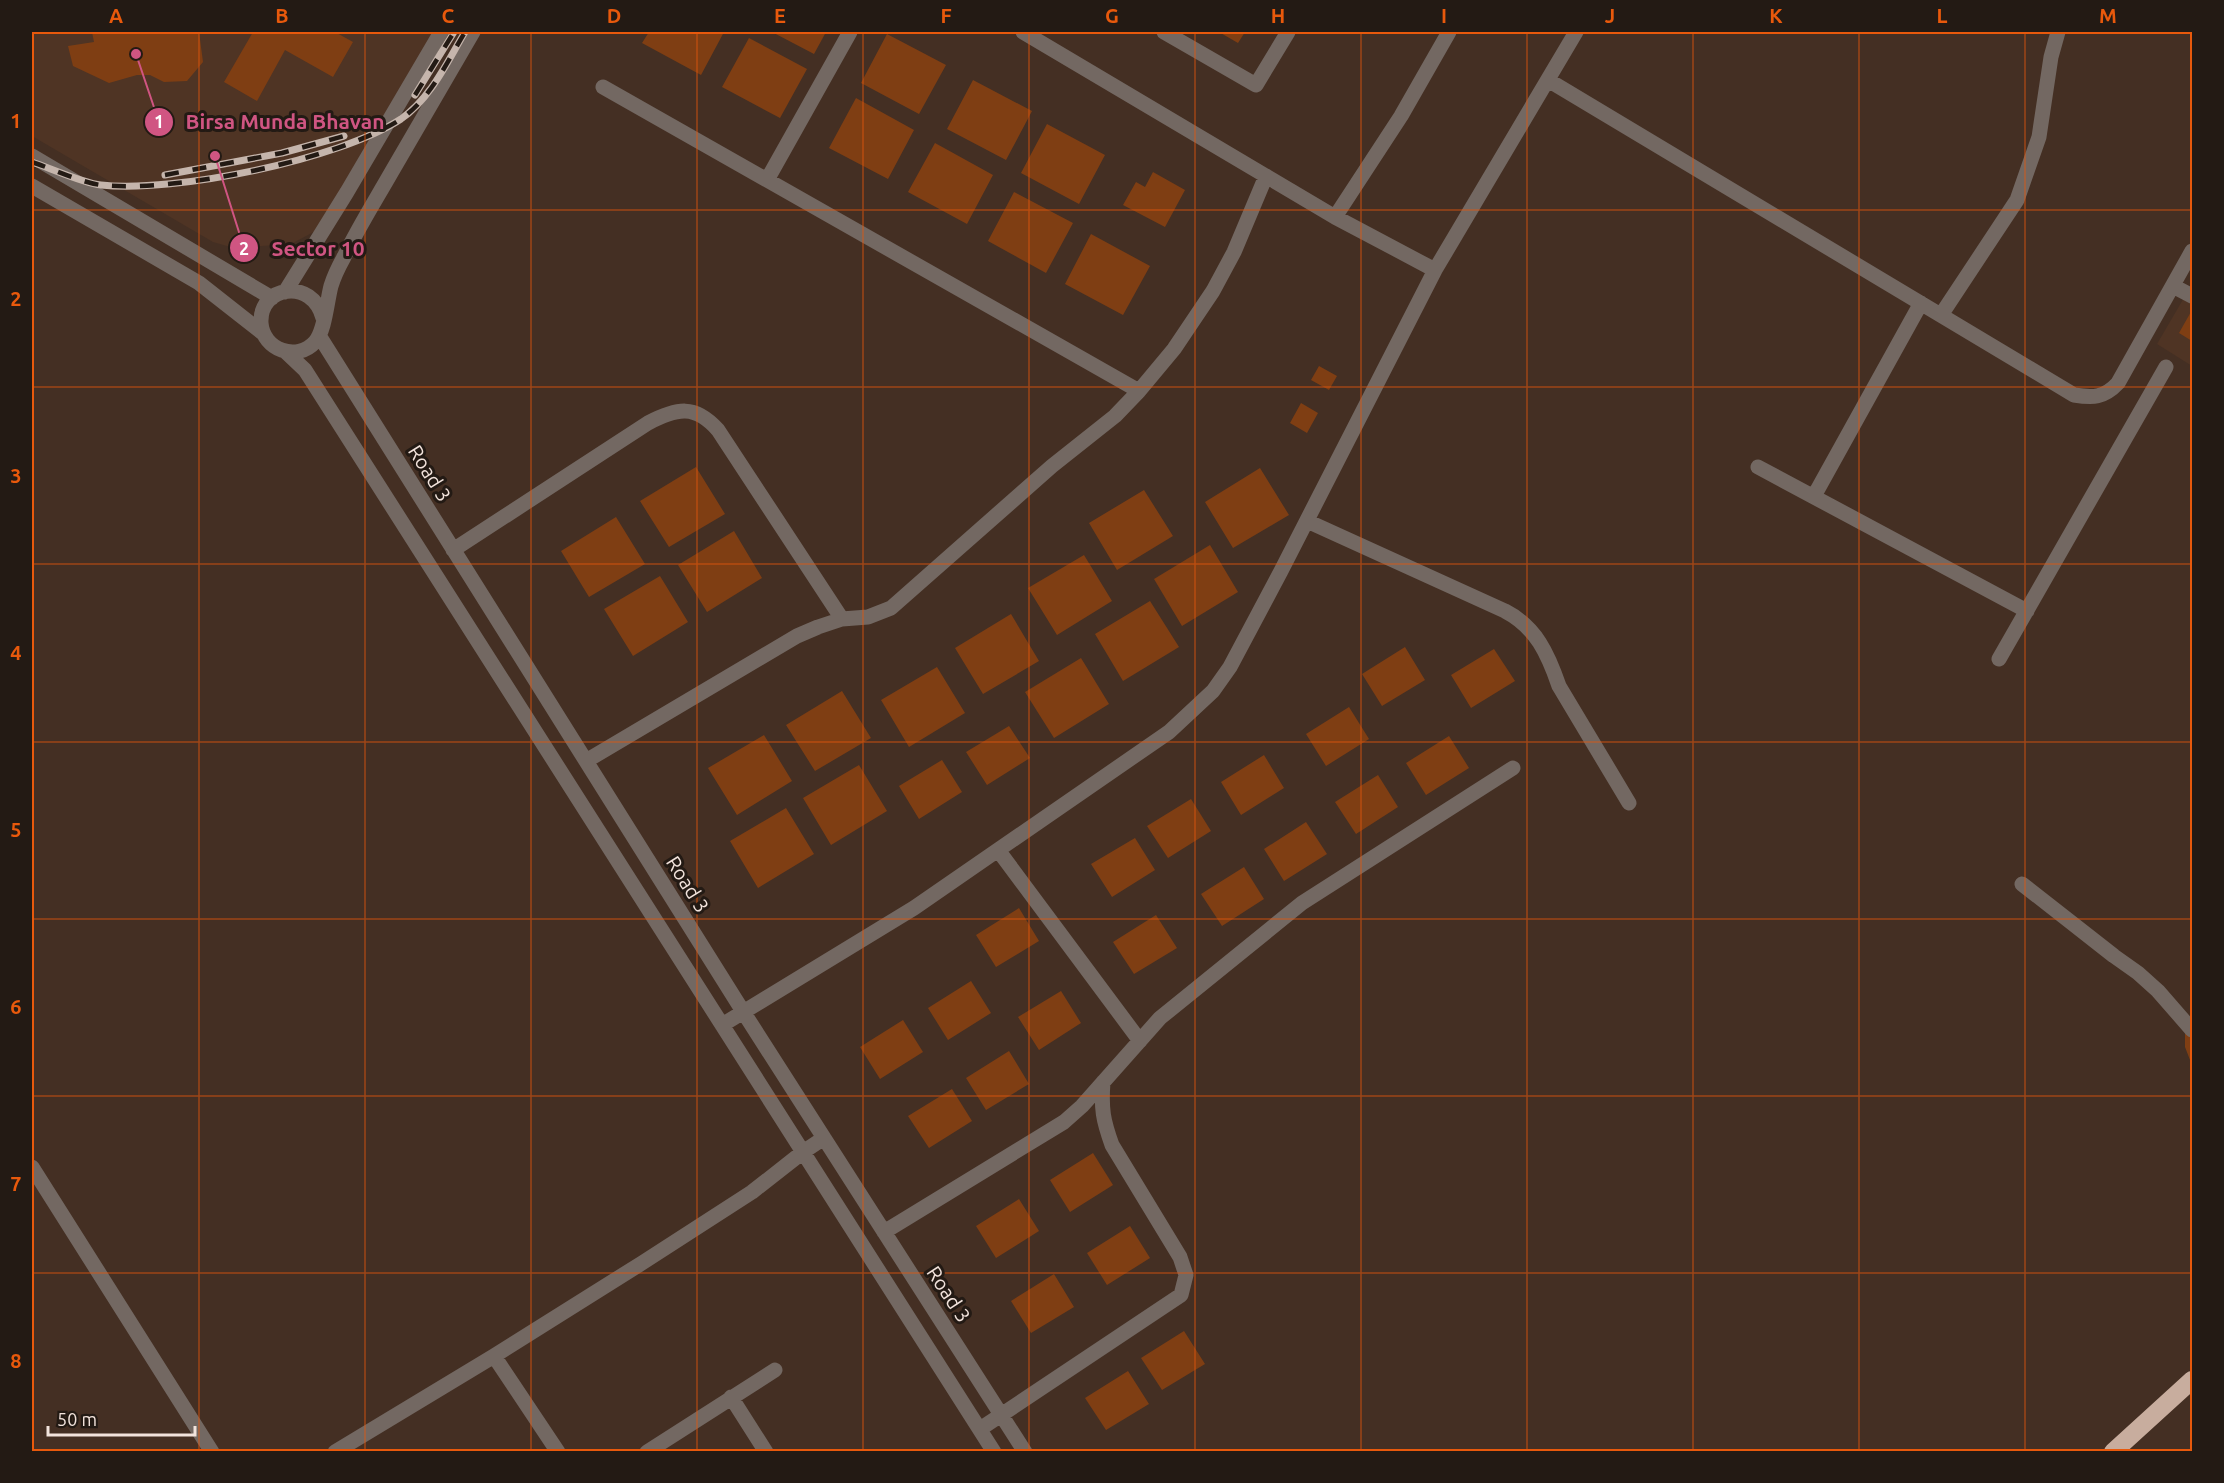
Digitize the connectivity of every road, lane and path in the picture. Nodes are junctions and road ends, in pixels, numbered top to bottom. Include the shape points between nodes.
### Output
1 (441, 32) edge
2 (473, 32) edge
3 (850, 32) edge
4 (1023, 32) edge
5 (1164, 32) edge
6 (1288, 32) edge
7 (1449, 32) edge
8 (1576, 32) edge
9 (2058, 32) edge
10 (1548, 80) junction
11 (603, 87) dead end
12 (32, 156) edge
13 (1266, 176) junction
14 (767, 180) junction
15 (32, 186) edge
16 (88, 189) junction
17 (75, 211) junction
18 (1335, 217) junction
19 (2193, 251) edge
20 (1435, 270) junction
21 (2173, 286) junction
22 (278, 295) junction
23 (2190, 295) edge
24 (1921, 303) junction
25 (1941, 315) junction
26 (323, 318) junction
27 (264, 334) junction
28 (320, 336) junction
29 (286, 352) junction
30 (2166, 367) dead end
31 (1139, 391) junction
32 (1758, 467) dead end
33 (1814, 496) junction
34 (1307, 520) junction
35 (453, 550) junction
36 (2026, 611) junction
37 (842, 620) junction
38 (1999, 659) dead end
39 (586, 761) junction
40 (1513, 768) dead end
41 (1629, 803) dead end
42 (998, 850) junction
43 (2022, 884) dead end
44 (744, 1013) junction
45 (722, 1025) junction
46 (2193, 1030) edge
47 (1140, 1041) junction
48 (1103, 1082) junction
49 (824, 1138) junction
50 (802, 1152) junction
51 (32, 1167) edge
52 (884, 1232) junction
53 (494, 1356) junction
54 (775, 1370) dead end
55 (2193, 1380) edge
56 (731, 1397) junction
57 (1001, 1414) junction
58 (980, 1430) junction
59 (212, 1452) edge
60 (335, 1452) edge
61 (558, 1452) edge
62 (647, 1452) edge
63 (766, 1452) edge
64 (994, 1452) edge
65 (1025, 1452) edge
66 (2113, 1452) edge

1 - 22 street via 348,192
2 - 26 street via 356,233 332,284
3 - 14 street
4 - 13 street
5 - 6 street via 1256,85
7 - 18 street via 1401,116
8 - 10 street
9 - 25 street via 2050,57 2039,137 2017,200
10 - 20 street
10 - 24 street
11 - 14 street
12 - 16 street
13 - 18 street
13 - 31 street via 1214,291
14 - 31 street
15 - 17 street
16 - 17 street
16 - 22 street
17 - 27 street via 199,283
18 - 20 street
19 - 21 street
20 - 34 street
21 - 23 street
21 - 25 street via 2118,383 2100,397 2074,395
22 - 26 street via 299,291 308,295 316,301
22 - 27 street via 262,314
24 - 25 street
24 - 33 street
26 - 28 street
27 - 29 street via 269,342
28 - 29 street via 305,350
28 - 35 street, Road 3
29 - 45 street via 305,370
30 - 36 street
31 - 37 street via 1115,416 1052,466 891,608 868,617
32 - 33 street
33 - 36 street
34 - 41 street via 1519,618 1552,666 1559,686
34 - 42 street via 1230,667 1213,691 1169,732
35 - 37 street via 648,423 689,411 706,416 718,430
35 - 39 street, Road 3
36 - 38 street
37 - 39 street via 797,636
39 - 44 street, Road 3
40 - 47 street via 1302,903 1178,1002
42 - 44 street via 914,908
42 - 47 street
43 - 46 street via 2138,973
44 - 45 street
44 - 49 street, Road 3
45 - 50 street
47 - 48 street
48 - 52 street via 1064,1122
48 - 57 street via 1101,1108 1105,1126 1112,1145 1180,1257 1186,1275 1181,1295
49 - 50 street
49 - 52 street, Road 3
50 - 53 street via 752,1192
50 - 58 street
51 - 59 street
52 - 57 street, Road 3
53 - 60 street
53 - 61 street
54 - 56 street
55 - 66 highway
56 - 62 street
56 - 63 street
57 - 58 street
57 - 65 street, Road 3
58 - 64 street

